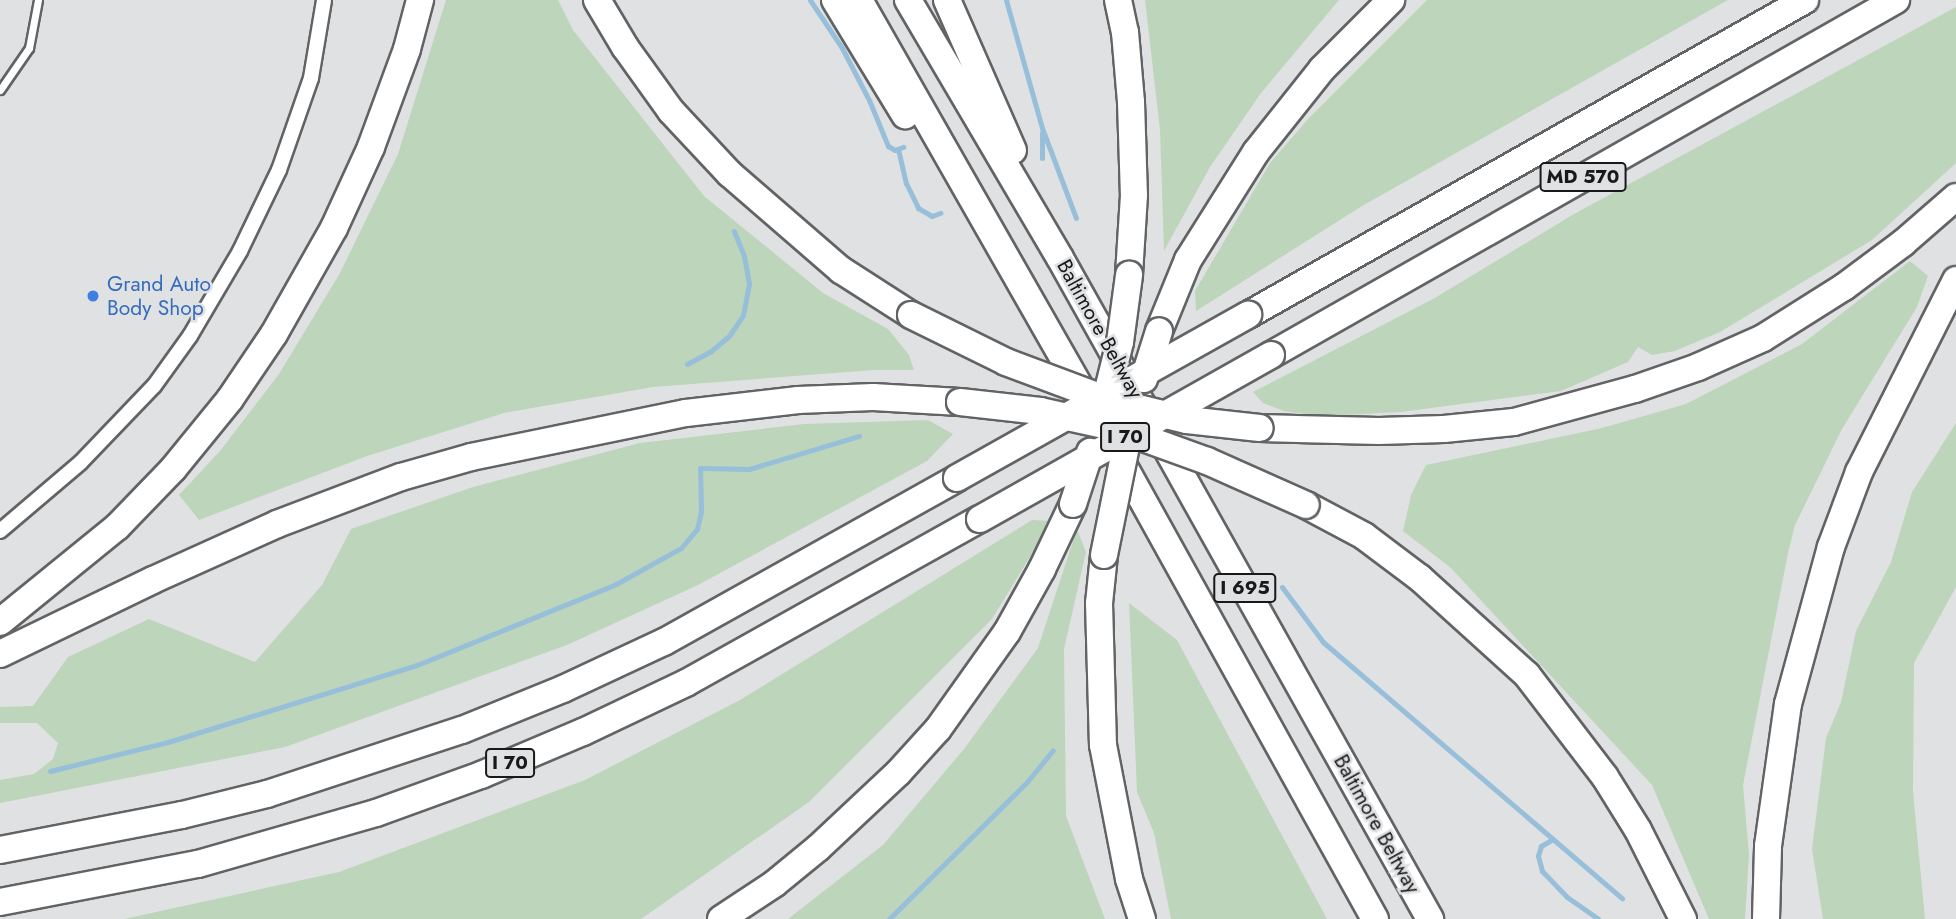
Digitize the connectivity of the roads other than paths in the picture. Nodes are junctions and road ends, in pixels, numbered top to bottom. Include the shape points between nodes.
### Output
1 (38, 0) edge
2 (324, 0) edge
3 (420, 0) edge
4 (597, 0) edge
5 (835, 0) edge
6 (859, 0) edge
7 (908, 0) edge
8 (947, 0) edge
9 (1118, 0) edge
10 (1391, 0) edge
11 (1805, 0) edge
12 (1896, 0) edge
13 (0, 90) edge
14 (1956, 197) edge
15 (1060, 258) junction
16 (1956, 280) edge
17 (1248, 315) joint
18 (1271, 355) joint
19 (1088, 402) junction
20 (0, 531) edge
21 (0, 622) edge
22 (0, 654) edge
23 (0, 850) edge
24 (0, 902) edge
25 (721, 919) edge
26 (1142, 919) edge
27 (1375, 919) edge
28 (1430, 919) edge
29 (1683, 919) edge
30 (1766, 919) edge

1 - 13 lane via 29,48
2 - 20 street via 311,78 279,170 240,251 190,336 154,386 81,462
3 - 21 highway via 371,147 334,228 274,334 230,400 117,527
4 - 14 highway, bridge via 671,111 730,174 841,270 911,315 1006,362 1113,402 1187,420 1260,428 1380,431 1472,426 1514,422 1635,389 1763,338 1844,287
5 - 19 highway
6 - 19 highway, I 695
7 - 15 highway, Baltimore Beltway / I 695
8 - 15 highway
9 - 25 highway, bridge via 1129,79 1134,195 1129,275 1114,366 1073,504 1006,632 938,729 828,839 774,884
10 - 26 highway, bridge via 1322,69 1256,152 1188,260 1159,331 1127,436 1099,603 1103,745 1126,865
11 - 17 highway, MD 570
12 - 18 highway, MD 570
15 - 28 highway, Baltimore Beltway / I 695
16 - 30 highway via 1859,472 1831,547 1788,704 1768,846
17 - 23 highway, I 70, bridge via 664,642 563,689 462,730 267,794
18 - 24 highway, I 70, bridge via 686,683 583,732 376,813 223,858
19 - 27 highway, I 695
22 - 29 highway, bridge via 277,524 401,477 471,457 594,429 798,400 873,397 1040,411 1113,426 1207,461 1364,536 1420,578 1527,675 1605,777

